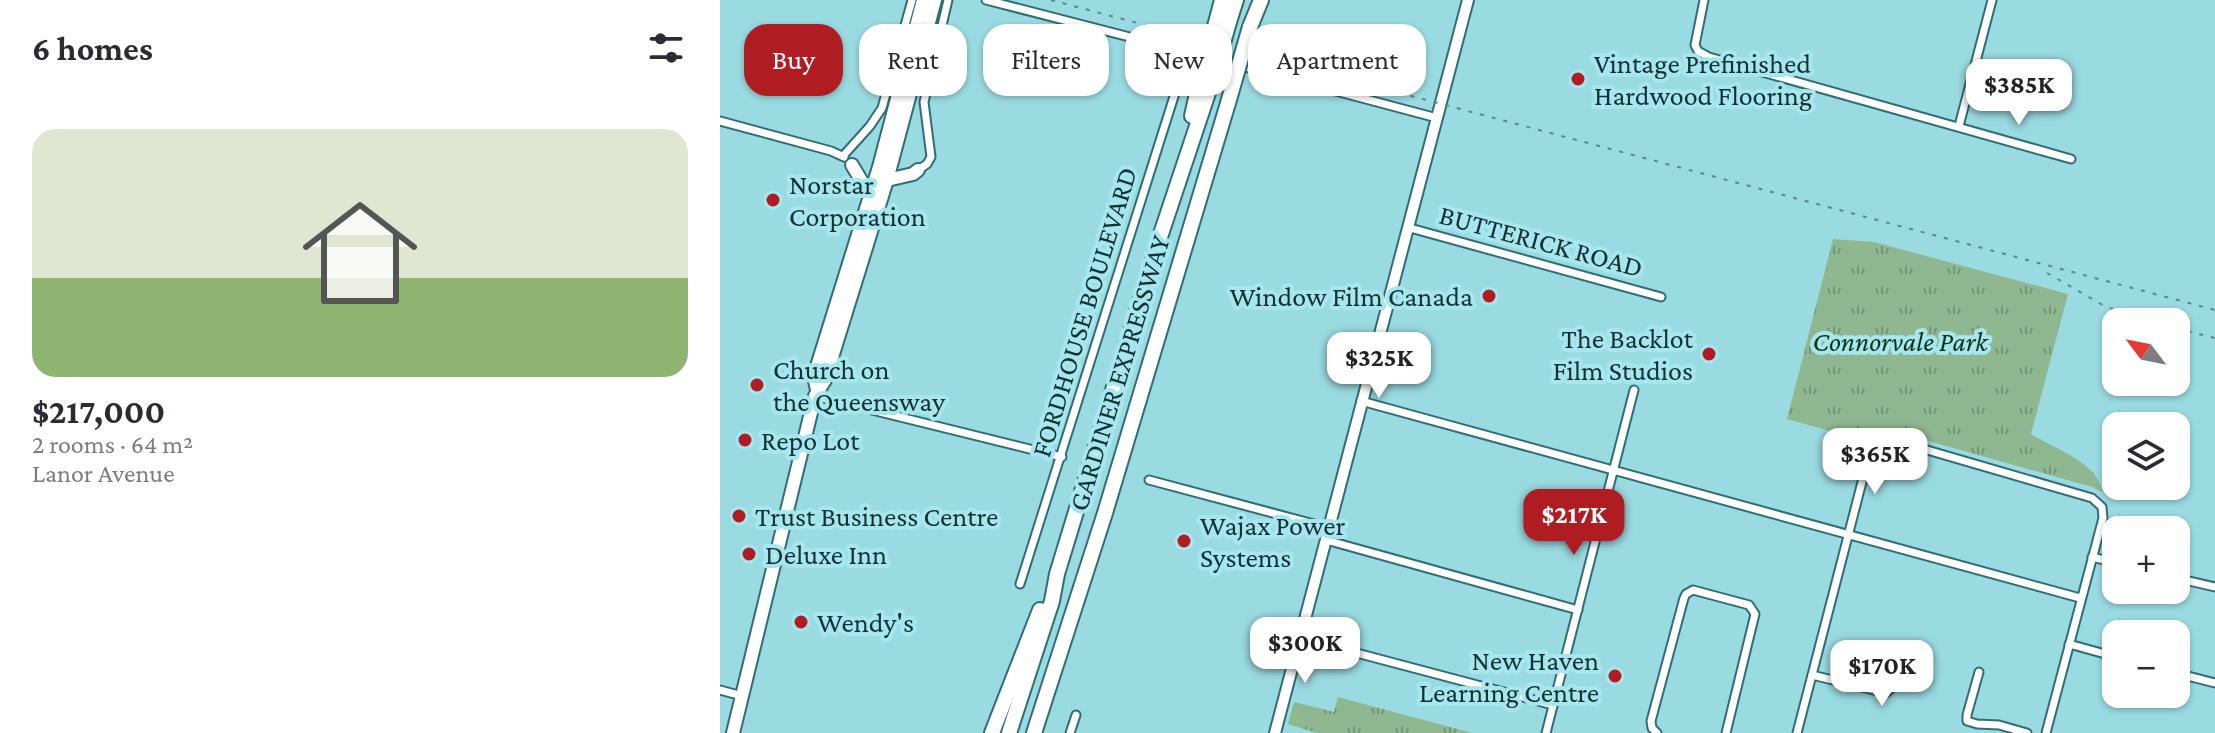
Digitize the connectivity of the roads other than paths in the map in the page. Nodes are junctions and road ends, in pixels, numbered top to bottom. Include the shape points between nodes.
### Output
1 (912, 0) edge
2 (923, 0) edge
3 (935, 0) edge
4 (948, 0) edge
5 (986, 0) edge
6 (1222, 0) edge
7 (1236, 0) edge
8 (1259, 0) edge
9 (1468, 0) edge
10 (1704, 0) edge
11 (1992, 0) edge
12 (1223, 21) junction
13 (919, 24) edge
14 (926, 24) edge
15 (1125, 36) edge
16 (1232, 64) edge
17 (902, 96) edge
18 (905, 96) edge
19 (1174, 96) edge
20 (1437, 118) junction
21 (720, 121) edge
22 (1959, 126) junction
23 (893, 159) junction
24 (2071, 159) dead end
25 (847, 160) junction
26 (879, 167) junction
27 (918, 170) junction
28 (887, 180) junction
29 (870, 195) junction
30 (1410, 228) junction
31 (1661, 297) dead end
32 (1634, 390) dead end
33 (816, 393) junction
34 (1361, 401) junction
35 (1062, 457) junction
36 (1613, 471) junction
37 (1149, 480) dead end
38 (1329, 528) junction
39 (1848, 537) junction
40 (1326, 540) junction
41 (2092, 557) junction
42 (2102, 560) edge
43 (1057, 574) junction
44 (2190, 581) edge
45 (1020, 584) dead end
46 (2215, 587) edge
47 (2080, 598) junction
48 (1578, 610) junction
49 (1300, 638) junction
50 (2069, 644) junction
51 (1905, 646) dead end
52 (2102, 653) edge
53 (1979, 672) dead end
54 (1812, 675) junction
55 (2190, 677) edge
56 (2215, 683) edge
57 (720, 690) edge
58 (742, 696) junction
59 (1553, 705) junction
60 (1076, 715) dead end
61 (1656, 732) edge
62 (733, 733) edge
63 (992, 733) edge
64 (1009, 733) edge
65 (1034, 733) edge
66 (1070, 733) edge
67 (1275, 733) edge
68 (1546, 733) edge
69 (1726, 733) edge
70 (1797, 733) edge
71 (2027, 733) edge
72 (2046, 733) edge

1 - 25 street via 882,108
2 - 13 main road
3 - 14 main road
4 - 27 street via 924,102 931,157
5 - 15 street
6 - 12 highway, GARDINER EXPRESSWAY
7 - 12 highway, GARDINER EXPRESSWAY
8 - 65 highway, GARDINER EXPRESSWAY, bridge
9 - 20 main road
10 - 22 street via 1695,45 1709,57
11 - 22 street
12 - 43 highway, GARDINER EXPRESSWAY, bridge
16 - 20 street
17 - 26 main road
18 - 23 main road
19 - 35 street, FORDHOUSE BOULEVARD
20 - 30 main road
21 - 25 street
22 - 24 street
23 - 27 main road
23 - 28 main road
25 - 26 main road
25 - 29 main road
26 - 29 main road
27 - 28 main road
28 - 33 main road via 825,380
29 - 33 main road via 814,376
30 - 31 street, BUTTERICK ROAD
30 - 34 main road
32 - 36 street
33 - 35 street
33 - 58 main road
34 - 36 street
34 - 38 main road
35 - 45 street, FORDHOUSE BOULEVARD
36 - 39 street
36 - 48 street
37 - 38 street
38 - 40 main road
39 - 41 street via 1870,451 1880,439 2096,500 2103,518
39 - 47 street
39 - 54 street
40 - 48 street
40 - 49 main road
41 - 42 street
41 - 47 street
43 - 63 highway
43 - 64 highway, GARDINER EXPRESSWAY
44 - 46 street
47 - 50 street
48 - 59 street
49 - 59 street
49 - 67 main road
50 - 52 street
50 - 72 street
51 - 54 street via 1895,685 1886,693
53 - 71 street via 1967,721
54 - 70 street
55 - 56 street
57 - 58 street
58 - 62 main road
59 - 68 street
60 - 66 street
61 - 69 street via 1651,721 1684,598 1693,590 1749,605 1755,614

